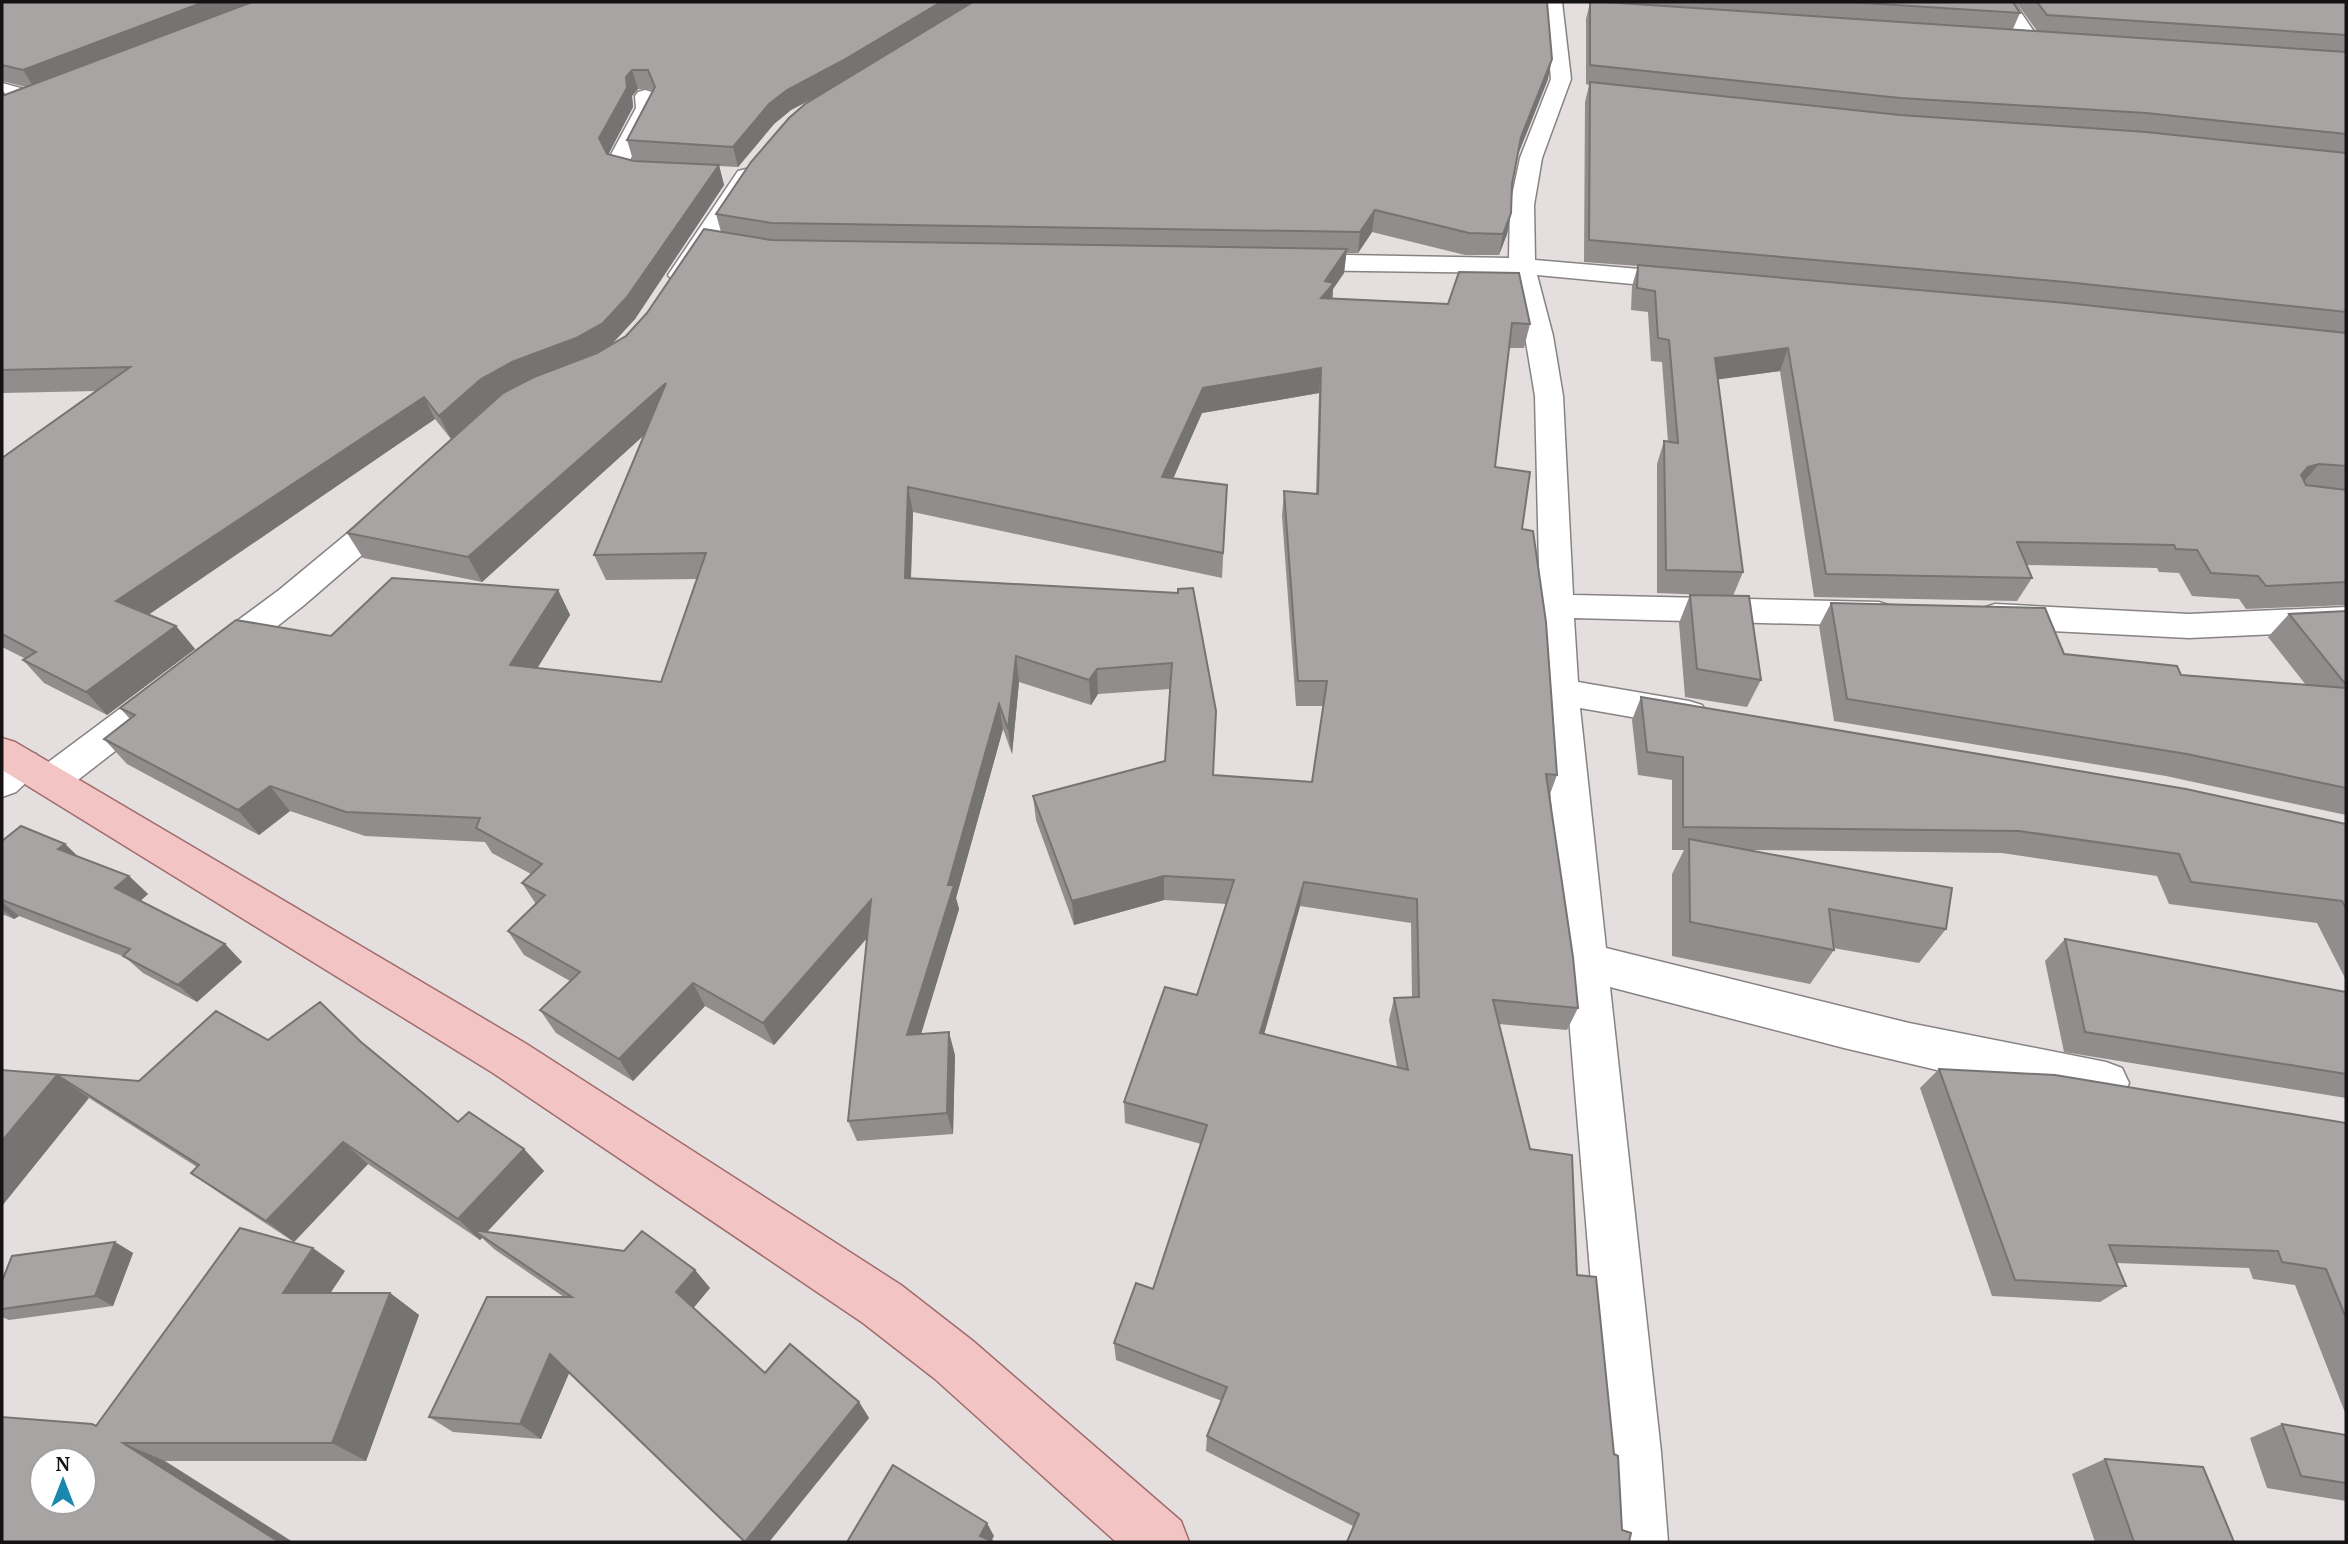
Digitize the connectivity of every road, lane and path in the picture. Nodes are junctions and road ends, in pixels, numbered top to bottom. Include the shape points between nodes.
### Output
1 (2005, 2) edge
2 (1554, 5) edge
3 (2004, 40) edge
4 (2, 89) edge
5 (43, 96) joint
6 (645, 96) dead end
7 (2, 112) edge
8 (761, 159) edge
9 (680, 174) edge
10 (719, 176) edge
11 (745, 177) junction
12 (1274, 262) edge
13 (1522, 266) junction
14 (1713, 283) edge
15 (665, 298) edge
16 (417, 489) edge
17 (1559, 606) junction
18 (1905, 614) edge
19 (1960, 615) edge
20 (2346, 619) edge
21 (1560, 692) junction
22 (1720, 719) edge
23 (19, 770) edge
24 (1584, 961) junction
25 (2146, 1090) edge
26 (1160, 1542) edge
27 (1639, 1542) edge

1 - 3 street via 2038,42
2 - 13 street via 1562,68 1572,91 1531,158 1522,205
4 - 5 street
5 - 7 main road
6 - 9 street via 647,108 619,160 624,168
8 - 11 street
10 - 11 street
11 - 15 street via 714,244
12 - 13 street
13 - 14 street
13 - 17 street via 1549,396
16 - 23 street via 300,591 178,684
17 - 18 street
17 - 21 street
19 - 20 street via 2189,626
21 - 22 street
21 - 24 street
23 - 26 main road via 509,1058 882,1304 954,1360
24 - 25 street via 2012,1068
24 - 27 street

